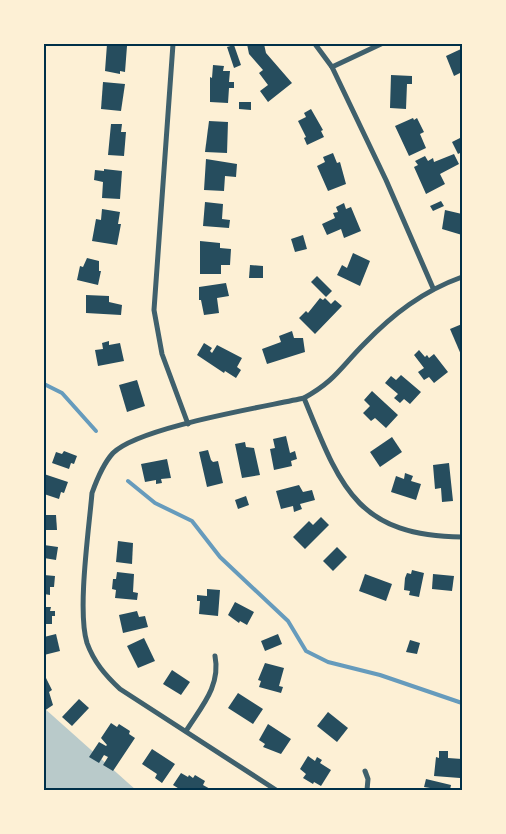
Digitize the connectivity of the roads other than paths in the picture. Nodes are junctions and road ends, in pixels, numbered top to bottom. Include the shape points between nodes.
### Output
1 (173, 44) edge
2 (315, 44) edge
3 (381, 44) edge
4 (332, 67) junction
5 (462, 276) edge
6 (432, 288) junction
7 (304, 398) junction
8 (188, 424) junction
9 (462, 537) edge
10 (215, 656) dead end
11 (186, 731) junction
12 (365, 771) dead end
13 (276, 790) edge
14 (367, 790) edge

1 - 8 street via 154,310 162,354
2 - 4 street
3 - 4 street
4 - 6 street via 386,180
5 - 6 street
6 - 7 street via 387,321 339,374
7 - 8 street
7 - 9 street via 344,487 365,510 388,525 405,530 424,535
8 - 11 street via 134,439 106,461 92,493 84,605 87,642 103,674
10 - 11 street via 213,688
11 - 13 street
12 - 14 street

